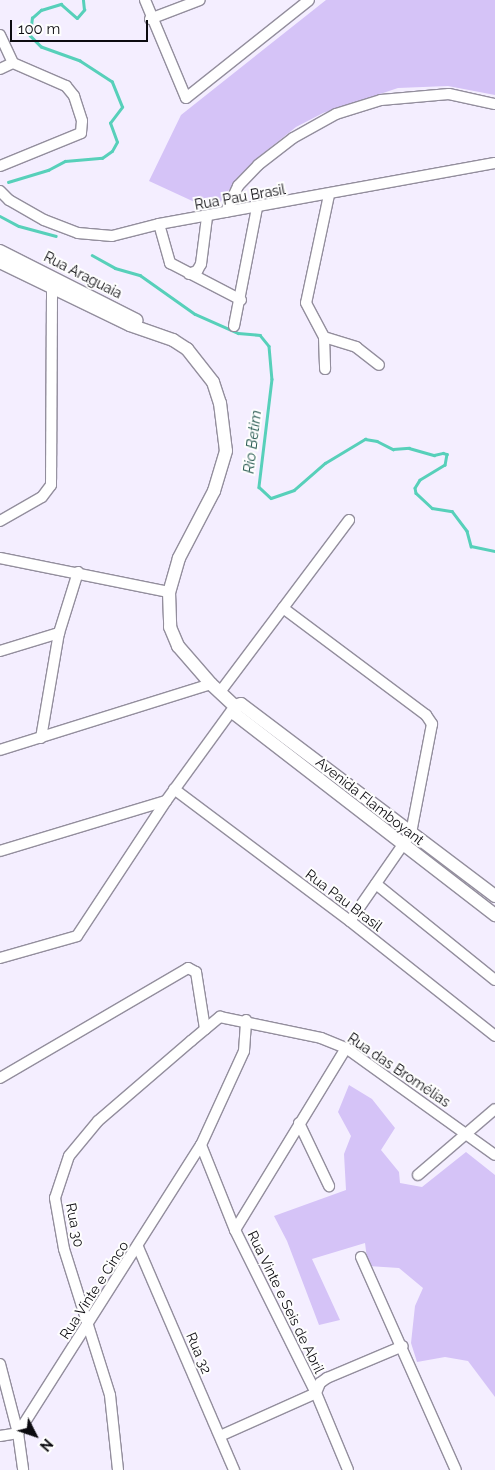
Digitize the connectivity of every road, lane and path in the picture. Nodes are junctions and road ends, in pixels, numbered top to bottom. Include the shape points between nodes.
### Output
1 (145, 0) edge
2 (200, 0) edge
3 (309, 0) edge
4 (150, 19) junction
5 (0, 35) edge
6 (13, 63) junction
7 (0, 69) edge
8 (495, 104) edge
9 (495, 163) edge
10 (0, 166) edge
11 (0, 191) edge
12 (330, 195) junction
13 (257, 208) junction
14 (226, 212) junction
15 (207, 217) junction
16 (159, 224) junction
17 (0, 251) edge
18 (0, 262) edge
19 (189, 274) junction
20 (52, 289) junction
21 (240, 300) junction
22 (234, 326) dead end
23 (150, 330) junction
24 (324, 337) junction
25 (379, 365) dead end
26 (325, 369) dead end
27 (220, 403) joint
28 (349, 520) dead end
29 (0, 521) edge
30 (0, 558) edge
31 (78, 572) junction
32 (169, 592) junction
33 (282, 608) junction
34 (59, 633) junction
35 (0, 651) edge
36 (215, 688) junction
37 (235, 706) junction
38 (41, 738) junction
39 (0, 750) edge
40 (174, 789) junction
41 (166, 801) junction
42 (411, 833) junction
43 (403, 847) junction
44 (0, 851) edge
45 (376, 884) junction
46 (495, 896) edge
47 (495, 915) edge
48 (350, 921) junction
49 (0, 958) edge
50 (495, 980) edge
51 (220, 1017) joint
52 (246, 1020) junction
53 (205, 1029) junction
54 (495, 1036) edge
55 (346, 1048) junction
56 (0, 1078) edge
57 (495, 1109) edge
58 (299, 1123) junction
59 (468, 1132) junction
60 (201, 1144) junction
61 (495, 1155) edge
62 (418, 1175) dead end
63 (328, 1186) dead end
64 (235, 1230) junction
65 (138, 1247) junction
66 (360, 1257) dead end
67 (90, 1322) junction
68 (403, 1346) junction
69 (0, 1364) edge
70 (316, 1393) junction
71 (18, 1433) junction
72 (0, 1436) edge
73 (220, 1436) junction
74 (23, 1470) edge
75 (118, 1470) edge
76 (234, 1470) edge
77 (348, 1470) edge
78 (456, 1470) edge

1 - 4 street
2 - 4 street
3 - 4 street via 186,98
5 - 6 street
6 - 7 street
6 - 10 street via 66,86 74,96 82,121 81,133
8 - 14 street via 450,94 381,100 336,114 293,138 258,165 238,186
9 - 12 street, Rua Pau Brasil
11 - 16 street, Rua Pau Brasil via 32,215 95,237
12 - 13 street, Rua Pau Brasil
12 - 24 street via 306,294 306,303
13 - 14 street, Rua Pau Brasil
13 - 21 street
14 - 15 street, Rua Pau Brasil
15 - 16 street, Rua Pau Brasil
15 - 19 street via 201,264 197,271
16 - 19 street via 170,263
17 - 23 street, Rua Araguaia via 133,318
18 - 20 street, Rua Araguaia
19 - 21 street
20 - 23 street, Rua Araguaia via 130,325
20 - 29 street via 51,485 48,492
21 - 22 street
23 - 27 street, Rua Araguaia via 187,349 213,382
24 - 25 street via 356,347
24 - 26 street
27 - 32 street, Avenida Flamboyant via 226,451 221,472 179,558
28 - 33 street
30 - 31 street
31 - 32 street
31 - 34 street
32 - 36 street, Avenida Flamboyant via 170,627 178,646
33 - 36 street
33 - 42 street via 430,720 432,730
34 - 35 street
34 - 38 street
36 - 37 street, Avenida Flamboyant
36 - 38 street
37 - 40 street
37 - 42 street, Avenida Flamboyant via 241,704
37 - 43 street, Avenida Flamboyant via 235,714
38 - 39 street
40 - 41 street
40 - 48 street, Rua Pau Brasil
41 - 44 street
41 - 49 street via 78,936
42 - 43 street
42 - 46 street, Avenida Flamboyant
43 - 45 street
43 - 47 street, Avenida Flamboyant
45 - 48 street
45 - 50 street
48 - 54 street, Rua Pau Brasil
51 - 52 street, Rua das Bromélias
51 - 53 street, Rua 30
52 - 55 street, Rua das Bromélias via 321,1038
52 - 60 street, Rua Vinte e Cinco via 244,1051
53 - 56 street via 196,972 188,968
53 - 67 street, Rua 30 via 98,1121 69,1156 55,1198 64,1249
55 - 58 street
55 - 59 street, Rua das Bromélias
57 - 59 street
58 - 63 street
58 - 64 street
59 - 61 street, Rua das Bromélias
59 - 62 street
60 - 64 street, Rua Vinte e Seis de Abril
60 - 65 street, Rua Vinte e Cinco
64 - 70 street, Rua Vinte e Seis de Abril
65 - 67 street, Rua Vinte e Cinco
65 - 73 street, Rua 32
66 - 68 street
67 - 71 street, Rua Vinte e Cinco
67 - 75 street, Rua 30 via 110,1395
68 - 70 street via 328,1378 320,1383
68 - 78 street
69 - 71 street
70 - 73 street
70 - 77 street, Rua Vinte e Seis de Abril
71 - 72 street
71 - 74 street
73 - 76 street, Rua 32

